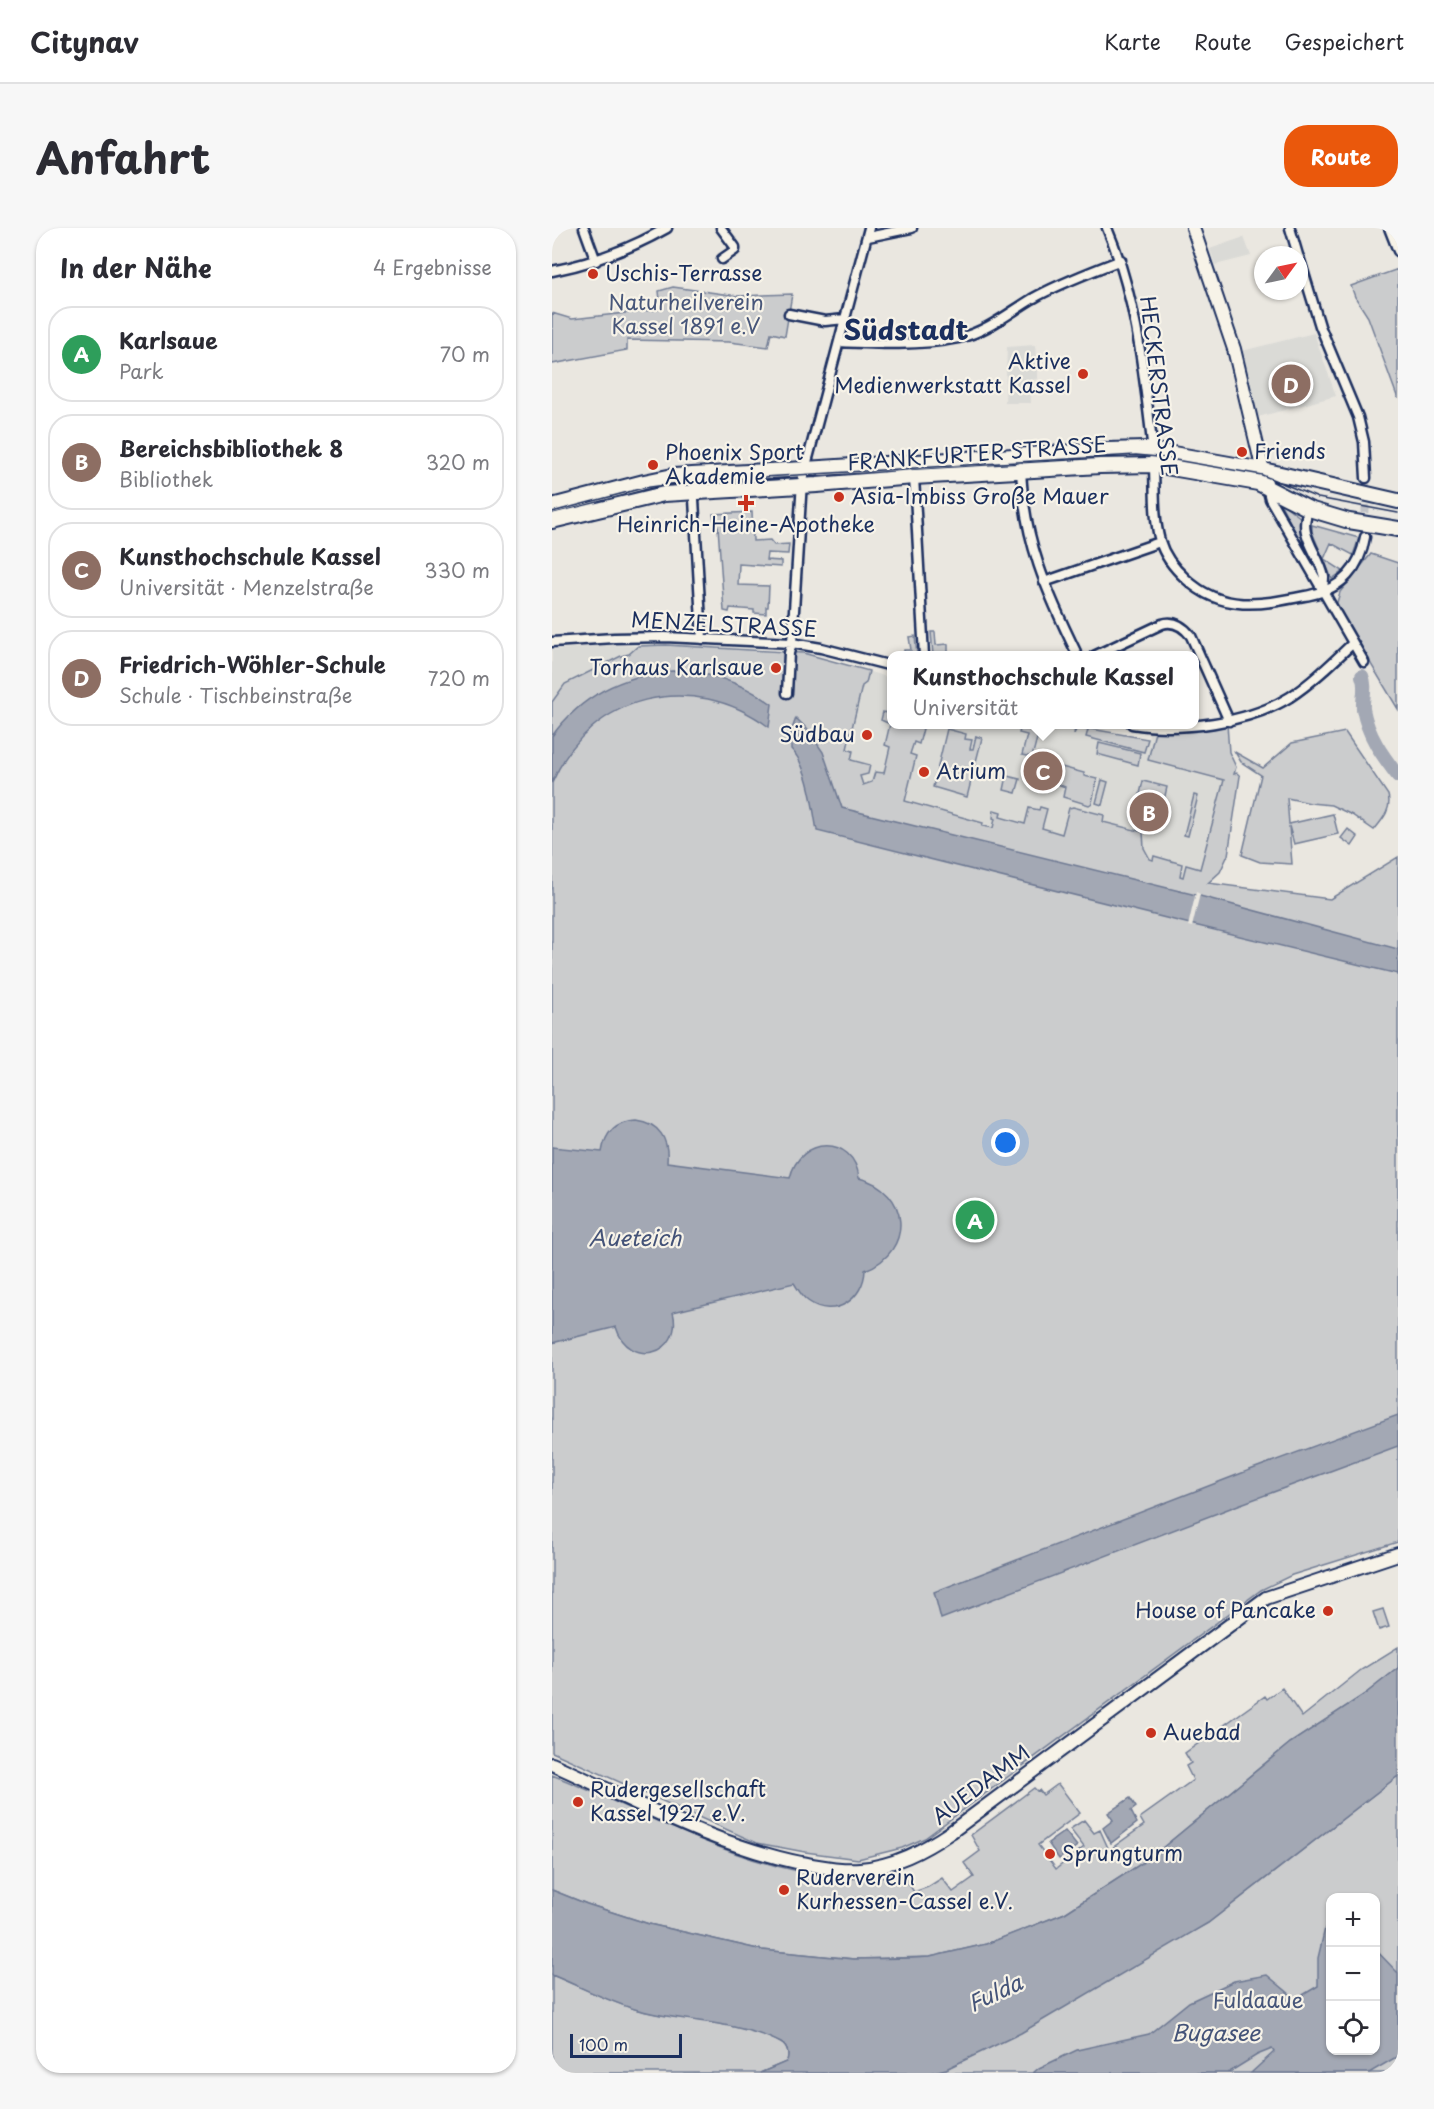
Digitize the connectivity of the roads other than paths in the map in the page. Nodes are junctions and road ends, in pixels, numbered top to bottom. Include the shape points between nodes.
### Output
1 (584, 228) edge
2 (667, 228) edge
3 (721, 228) edge
4 (912, 228) edge
5 (1107, 228) edge
6 (1193, 228) edge
7 (1290, 228) edge
8 (1389, 228) edge
9 (868, 232) edge
10 (1296, 246) edge
11 (1398, 250) edge
12 (722, 259) dead end
13 (1121, 260) junction
14 (596, 261) junction
15 (552, 271) edge
16 (1308, 286) edge
17 (789, 314) dead end
18 (845, 319) junction
19 (839, 342) junction
20 (1255, 440) junction
21 (1020, 455) junction
22 (1153, 458) junction
23 (1236, 465) junction
24 (806, 470) junction
25 (1263, 470) junction
26 (1021, 472) junction
27 (695, 475) junction
28 (914, 477) junction
29 (1366, 478) tunnel mouth
30 (802, 486) junction
31 (1267, 487) junction
32 (694, 492) junction
33 (1398, 501) edge
34 (552, 506) edge
35 (1310, 509) junction
36 (552, 521) edge
37 (1398, 529) edge
38 (1365, 537) tunnel mouth
39 (1160, 542) junction
40 (1044, 582) junction
41 (1323, 592) junction
42 (702, 639) junction
43 (552, 642) edge
44 (792, 643) junction
45 (1353, 643) junction
46 (924, 651) edge
47 (1076, 651) edge
48 (1105, 651) edge
49 (1198, 651) edge
50 (1199, 654) edge
51 (1364, 662) dead end
52 (887, 665) edge
53 (787, 693) dead end
54 (1229, 721) junction
55 (1199, 724) edge
56 (1398, 1554) edge
57 (552, 1764) edge

1 - 14 street
2 - 14 street via 636,246
3 - 12 street via 735,247
4 - 9 street
5 - 13 street, HECKERSTRASSE
6 - 20 street via 1234,348
7 - 10 street
8 - 11 street
9 - 18 street
13 - 19 street via 1065,282 959,338 896,345
13 - 22 street, HECKERSTRASSE via 1135,322
14 - 15 street
16 - 29 street via 1320,326 1358,417
17 - 18 street via 825,321
18 - 19 street
19 - 24 street
20 - 23 street via 1249,455
20 - 25 street
21 - 22 main road, FRANKFURTER STRASSE via 1107,450
21 - 24 main road, FRANKFURTER STRASSE
21 - 26 street
22 - 23 main road, FRANKFURTER STRASSE
22 - 26 main road, FRANKFURTER STRASSE
22 - 31 main road, FRANKFURTER STRASSE
22 - 39 street, HECKERSTRASSE
23 - 25 main road, FRANKFURTER STRASSE
24 - 27 main road, FRANKFURTER STRASSE
24 - 30 street
25 - 31 street
25 - 33 main road, FRANKFURTER STRASSE
26 - 28 main road, FRANKFURTER STRASSE
26 - 40 street via 1026,524
27 - 32 street
27 - 34 main road, FRANKFURTER STRASSE via 644,482
28 - 30 main road, FRANKFURTER STRASSE
28 - 46 street
30 - 32 main road, FRANKFURTER STRASSE
30 - 44 street
31 - 35 main road, FRANKFURTER STRASSE
31 - 41 street
32 - 36 main road, FRANKFURTER STRASSE via 646,498
32 - 42 street
35 - 37 main road, FRANKFURTER STRASSE via 1349,521
35 - 41 street via 1305,532 1324,578
38 - 41 street via 1363,551 1348,575
39 - 40 street
39 - 41 street, HECKERSTRASSE via 1186,579 1223,601 1244,605
40 - 47 street
41 - 45 street
42 - 43 street, MENZELSTRASSE
42 - 44 street, MENZELSTRASSE
44 - 52 street, MENZELSTRASSE
44 - 53 street
45 - 51 street
45 - 54 street via 1289,698
48 - 49 street via 1169,621 1185,628
50 - 54 street
54 - 55 street
56 - 57 street, AUEDAMM via 1266,1598 951,1832 928,1848 887,1864 858,1869 828,1868 750,1850

